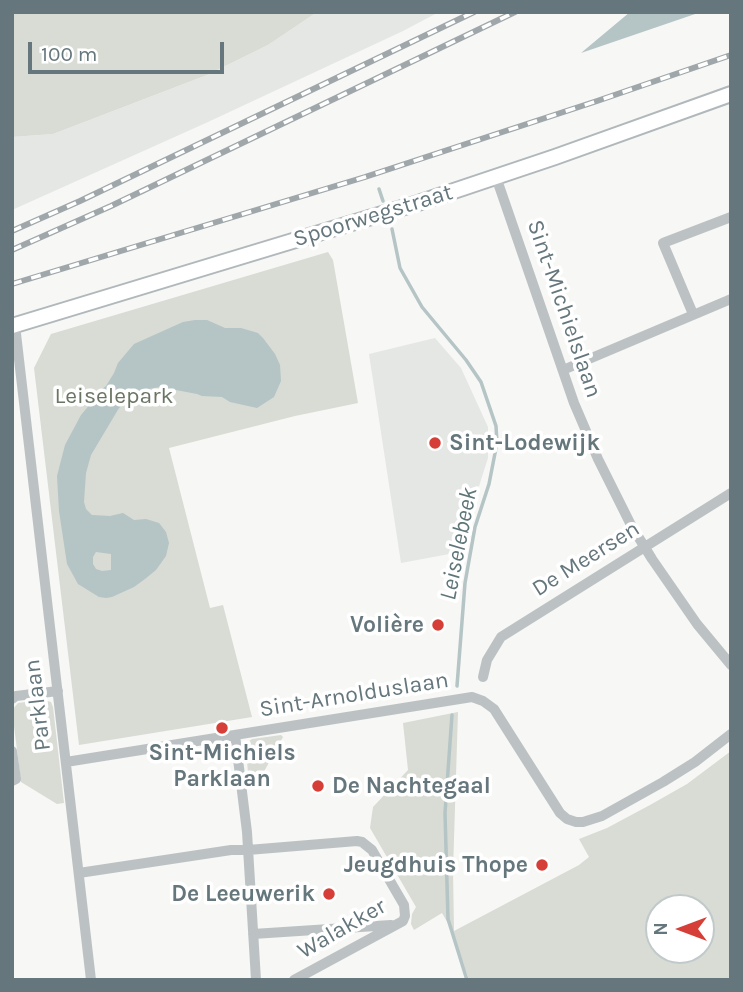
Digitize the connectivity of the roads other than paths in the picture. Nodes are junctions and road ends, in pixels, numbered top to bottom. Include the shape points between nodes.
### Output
1 (731, 94) edge
2 (496, 177) junction
3 (731, 217) edge
4 (731, 299) edge
5 (693, 314) junction
6 (14, 325) edge
7 (562, 370) junction
8 (731, 493) edge
9 (645, 548) junction
10 (731, 665) edge
11 (483, 677) dead end
12 (58, 691) junction
13 (12, 699) edge
14 (731, 734) edge
15 (235, 735) junction
16 (12, 751) edge
17 (66, 762) junction
18 (12, 780) edge
19 (248, 850) junction
20 (79, 873) junction
21 (397, 925) junction
22 (253, 934) junction
23 (91, 980) edge
24 (256, 980) edge
25 (295, 980) edge

1 - 2 street, Spoorwegstraat
2 - 6 street, Spoorwegstraat
2 - 7 street, Sint-Michielslaan
3 - 5 street via 663,243
4 - 5 street
5 - 7 street
6 - 12 street, Parklaan
7 - 9 street, Sint-Michielslaan via 598,459
8 - 9 street, De Meersen
9 - 10 street, Sint-Michielslaan
9 - 11 street, De Meersen via 501,637
12 - 13 street
12 - 17 street, Parklaan
14 - 15 street, Sint-Arnolduslaan via 673,776 583,822 560,813 494,709 472,697
15 - 17 street, Sint-Arnolduslaan
15 - 19 street
16 - 18 street via 16,779
17 - 20 street, Parklaan
19 - 20 street
19 - 21 street, Walakker via 362,842 372,850 404,905 405,916
19 - 22 street
20 - 23 street, Parklaan
21 - 22 street
21 - 25 street, Walakker
22 - 24 street

